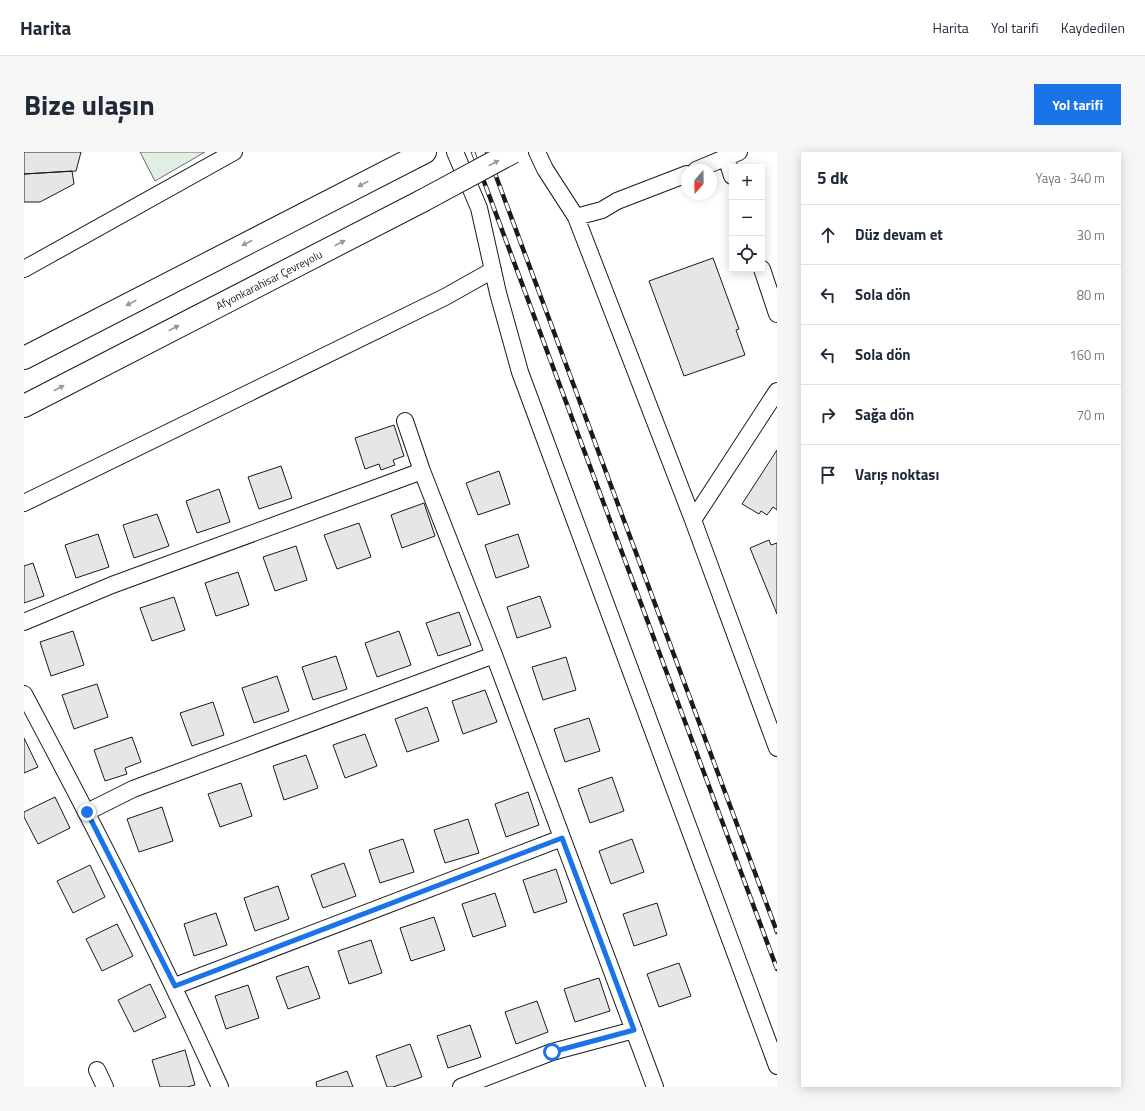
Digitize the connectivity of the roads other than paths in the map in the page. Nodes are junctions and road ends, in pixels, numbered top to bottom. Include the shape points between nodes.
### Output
1 (234, 152) edge
2 (425, 152) edge
3 (455, 152) edge
4 (513, 152) edge
5 (537, 152) edge
6 (733, 155) edge
7 (711, 164) edge
8 (681, 176) edge
9 (576, 217) junction
10 (24, 269) edge
11 (493, 270) junction
12 (763, 272) edge
13 (777, 314) edge
14 (24, 358) edge
15 (777, 391) edge
16 (24, 406) edge
17 (405, 421) dead end
18 (422, 471) junction
19 (24, 503) edge
20 (693, 520) junction
21 (24, 622) edge
22 (494, 655) junction
23 (24, 694) edge
24 (777, 748) edge
25 (87, 812) junction
26 (562, 838) junction
27 (175, 986) junction
28 (634, 1030) junction
29 (777, 1066) edge
30 (98, 1070) dead end
31 (105, 1087) edge
32 (220, 1087) edge
33 (461, 1087) edge
34 (655, 1087) edge

1 - 10 street
2 -> 14 highway
3 - 11 street via 479,208
16 -> 4 highway, Afyonkarahisar Çevreyolu, bridge
5 - 9 street
6 - 7 street
8 - 9 street via 617,201 602,210
9 - 20 street
11 - 19 street via 445,297
11 - 29 street via 520,372
12 - 13 street
15 - 20 street
17 - 18 street
18 - 21 street via 112,585
18 - 22 street
20 - 24 street
22 - 25 street via 133,789
22 - 26 street
23 - 25 street
25 - 27 street
26 - 27 street
26 - 28 street
27 - 32 street
28 - 33 street via 552,1052
28 - 34 street
30 - 31 street

